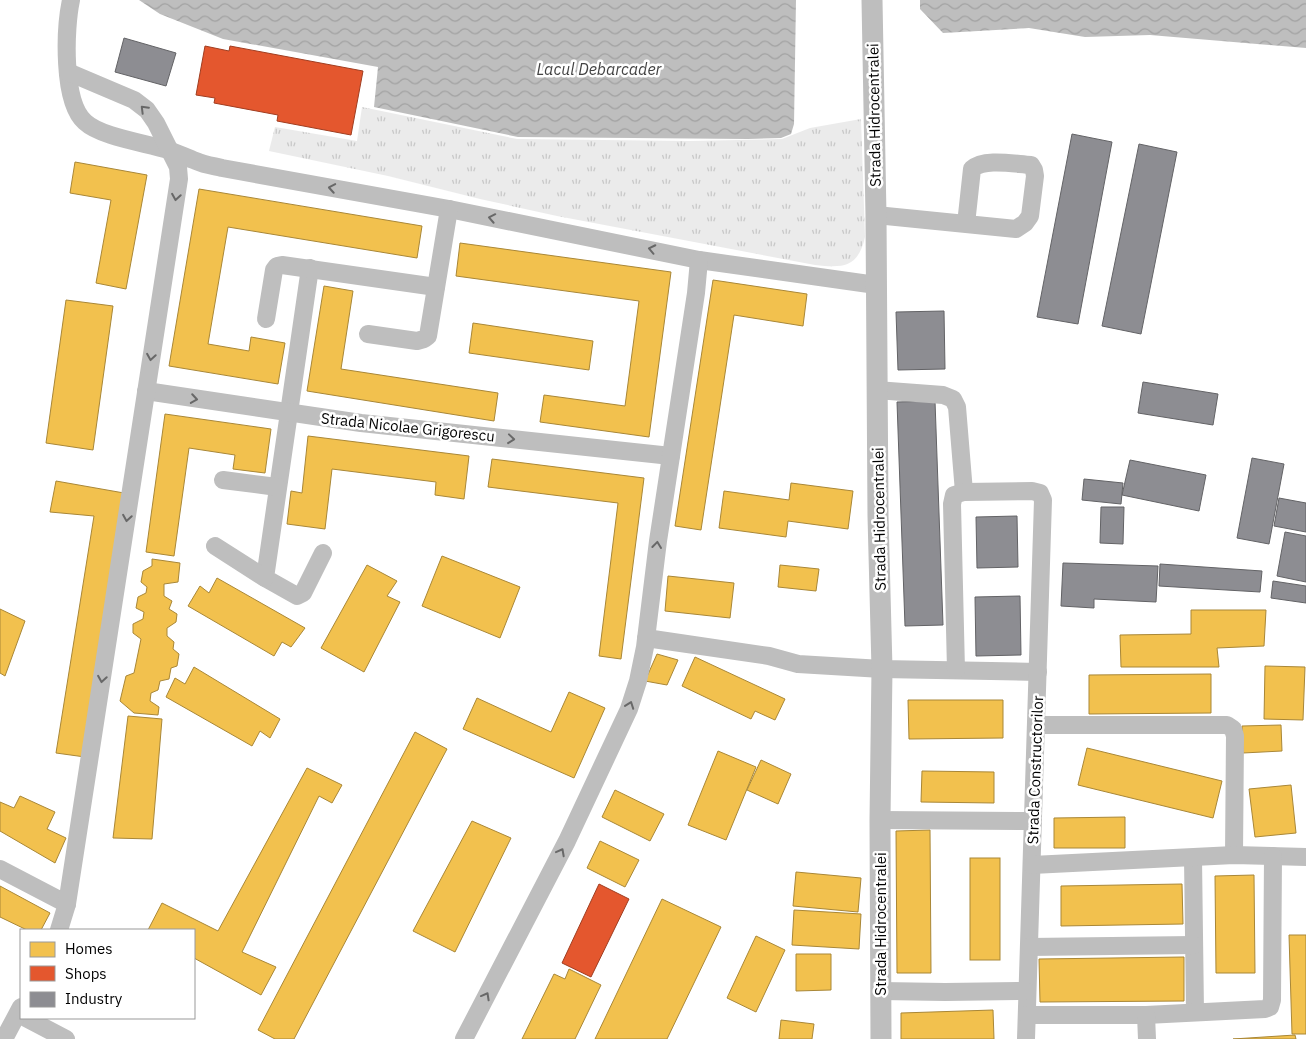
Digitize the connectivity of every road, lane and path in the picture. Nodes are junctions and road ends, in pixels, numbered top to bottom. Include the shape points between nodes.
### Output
1 (71, 0) edge
2 (872, 0) edge
3 (68, 72) junction
4 (169, 150) junction
5 (448, 209) junction
6 (876, 215) junction
7 (966, 224) junction
8 (699, 260) junction
9 (310, 268) junction
10 (876, 285) junction
11 (436, 288) junction
12 (266, 319) dead end
13 (368, 334) dead end
14 (876, 390) junction
15 (146, 391) junction
16 (289, 413) junction
17 (670, 456) junction
18 (224, 480) dead end
19 (277, 487) junction
20 (964, 492) junction
21 (215, 546) dead end
22 (323, 553) dead end
23 (265, 578) junction
24 (646, 638) junction
25 (882, 669) junction
26 (956, 670) junction
27 (1038, 672) junction
28 (1036, 725) junction
29 (880, 820) junction
30 (1033, 821) junction
31 (1234, 855) junction
32 (1273, 856) junction
33 (1306, 857) edge
34 (1192, 858) junction
35 (1032, 865) junction
36 (0, 869) edge
37 (68, 904) junction
38 (59, 929) edge
39 (1194, 945) junction
40 (1029, 946) junction
41 (881, 991) junction
42 (1026, 992) junction
43 (1195, 1012) junction
44 (1027, 1015) junction
45 (1146, 1015) junction
46 (20, 1016) edge
47 (32, 1019) edge
48 (4, 1039) edge
49 (66, 1039) edge
50 (464, 1039) edge
51 (881, 1039) edge
52 (1026, 1039) edge
53 (1147, 1039) edge

1 - 3 street via 66,52
2 - 6 street, Strada Hidrocentralei
4 -> 3 street via 151,116 134,100
3 - 4 street via 72,101 85,123 98,131
5 -> 4 street via 222,168
4 -> 15 street via 178,167 179,179
8 -> 5 street
5 - 11 street
6 - 7 street
6 - 10 street, Strada Hidrocentralei
7 - 7 street via 1016,229 1025,223 1030,216 1035,176 1030,165 985,163 972,169
8 - 10 street
8 - 17 street
9 - 11 street
9 - 12 street via 276,266
9 - 16 street
10 - 14 street, Strada Hidrocentralei
11 - 13 street via 428,336 424,340
14 - 20 street via 943,395 953,399 957,407
14 - 25 street, Strada Hidrocentralei
15 -> 16 street, Strada Nicolae Grigorescu
15 -> 37 street
16 -> 17 street, Strada Nicolae Grigorescu
16 - 19 street
24 -> 17 street
18 - 19 street
19 - 23 street
20 - 26 street via 954,495 952,504
20 - 27 street, Strada Constructorilor via 1032,491 1040,493 1043,500
21 - 23 street
22 - 23 street via 304,593 298,596
24 - 25 street via 769,656 798,664
50 -> 24 street via 567,841 629,709
25 - 26 street
25 - 29 street, Strada Hidrocentralei
26 - 27 street
27 - 28 street, Strada Constructorilor
28 - 30 street, Strada Constructorilor
28 - 31 street via 1227,725 1235,736
29 - 30 street
29 - 41 street, Strada Hidrocentralei
30 - 35 street, Strada Constructorilor
31 - 32 street
31 - 34 street
32 - 33 street
32 - 43 street via 1270,1007
34 - 35 street
34 - 39 street
35 - 40 street, Strada Constructorilor
36 - 37 street
37 - 38 street
39 - 40 street
39 - 43 street
40 - 42 street, Strada Constructorilor
41 - 42 street
41 - 51 street, Strada Hidrocentralei
42 - 44 street, Strada Constructorilor
43 - 45 street
44 - 45 street
44 - 52 street, Strada Constructorilor
45 - 53 street
46 - 48 street
47 - 49 street

